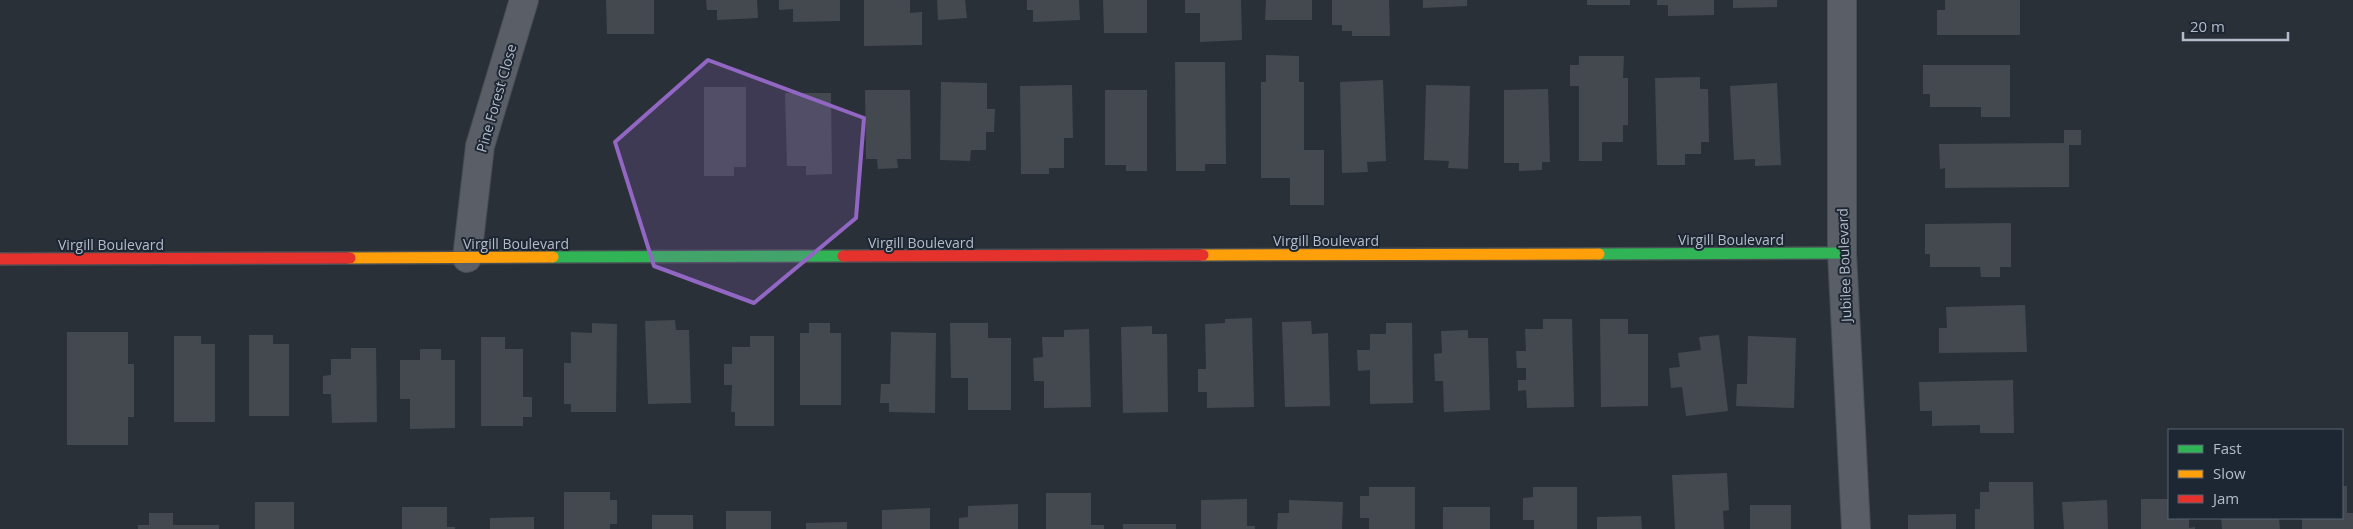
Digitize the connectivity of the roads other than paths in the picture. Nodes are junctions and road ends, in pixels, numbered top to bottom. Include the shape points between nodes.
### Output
1 (524, 0) edge
2 (1842, 0) edge
3 (1842, 253) junction
4 (467, 258) junction
5 (0, 259) edge
6 (1856, 529) edge

1 - 4 street, Pine Forest Close via 480,146
2 - 3 street, Jubilee Boulevard
3 - 4 street, Virgill Boulevard
3 - 6 street, Jubilee Boulevard
4 - 5 street, Virgill Boulevard

